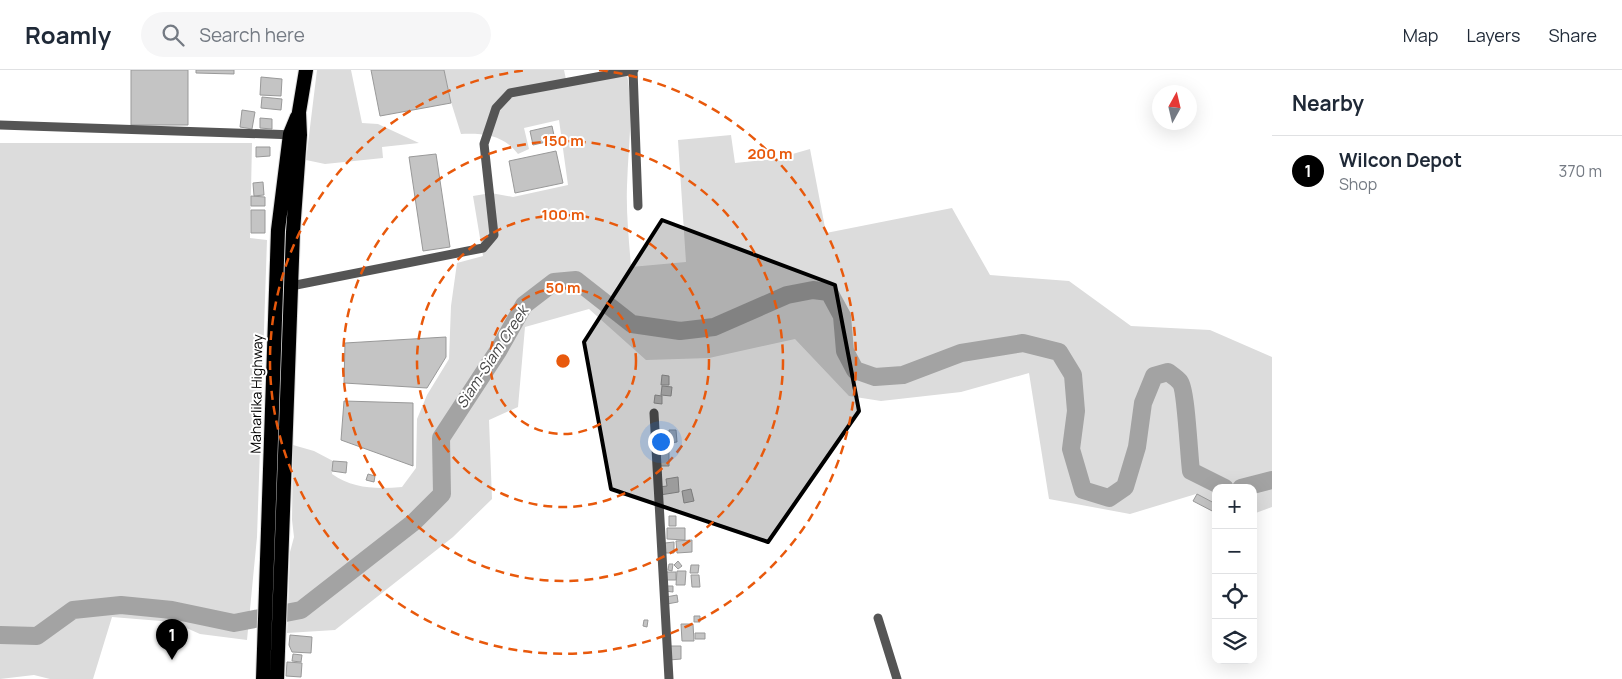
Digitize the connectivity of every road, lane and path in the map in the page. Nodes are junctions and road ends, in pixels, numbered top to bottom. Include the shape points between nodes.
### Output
1 (306, 70) edge
2 (633, 70) edge
3 (0, 125) edge
4 (295, 135) junction
5 (638, 206) dead end
6 (291, 286) junction
7 (654, 413) dead end
8 (275, 570) junction
9 (878, 618) dead end
10 (263, 679) edge
11 (277, 679) edge
12 (669, 679) edge
13 (897, 679) edge

1 - 4 highway, Maharlika Highway
2 - 5 street
2 - 6 street via 510,93 496,108 484,144 494,235 483,248
3 - 4 street
4 - 6 highway, Maharlika Highway
4 - 8 highway, Maharlika Highway via 278,230 274,288
6 - 8 highway, Maharlika Highway
7 - 12 street
8 - 10 highway, Maharlika Highway
8 - 11 highway, Maharlika Highway via 280,650
9 - 13 street

